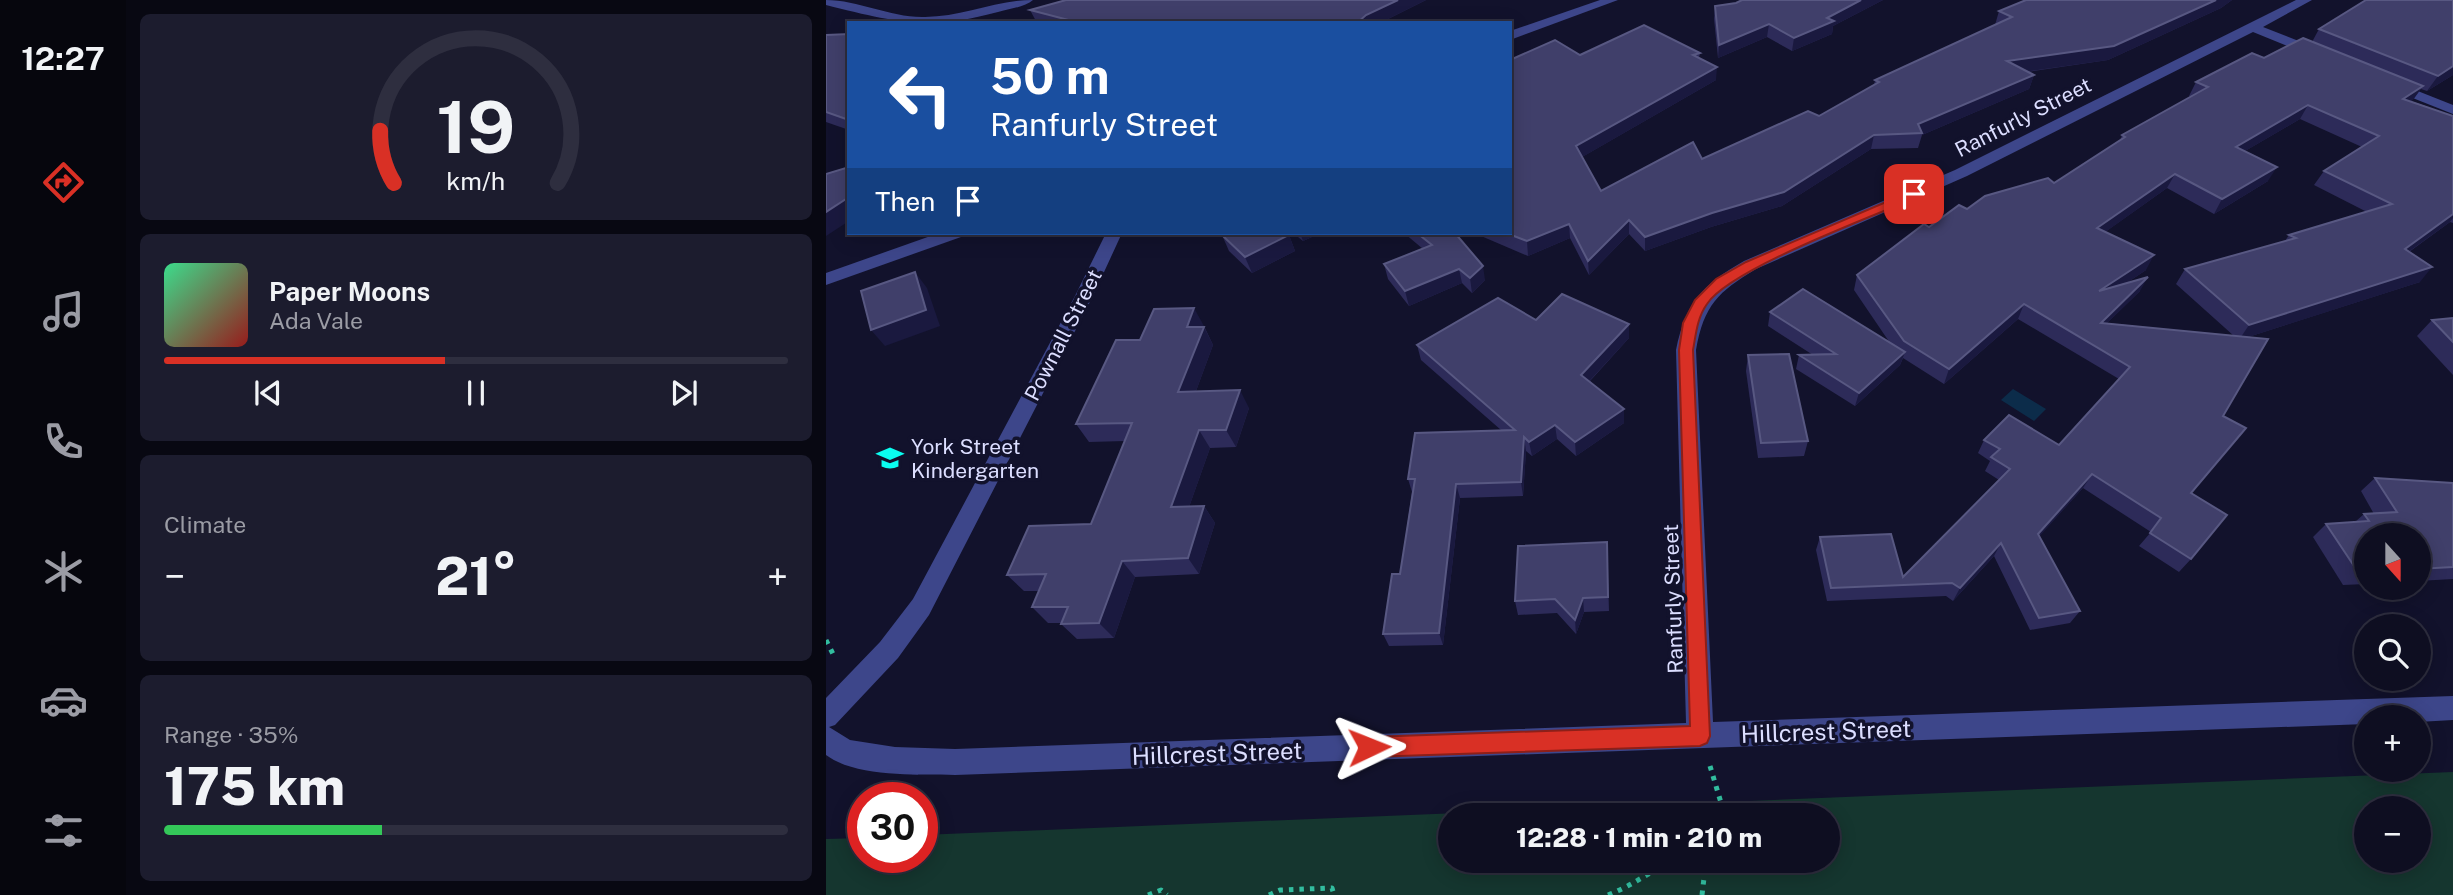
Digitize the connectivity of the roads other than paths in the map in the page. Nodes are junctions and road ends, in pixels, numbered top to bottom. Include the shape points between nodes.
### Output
1 (1027, 0) edge
2 (1612, 0) edge
3 (2306, 0) edge
4 (826, 1) edge
5 (2252, 26) junction
6 (1512, 35) edge
7 (2338, 62) edge
8 (2376, 78) edge
9 (2453, 110) edge
10 (949, 235) edge
11 (1113, 235) edge
12 (826, 279) edge
13 (2453, 708) edge
14 (826, 716) edge
15 (1700, 736) junction
16 (826, 739) edge

1 - 4 street via 930,21 899,19
2 - 6 street
3 - 5 street, Ranfurly Street
5 - 7 street
5 - 15 street, Ranfurly Street via 1961,173 1750,265 1702,300 1690,323 1686,350
8 - 9 street
10 - 12 street
11 - 14 street, Pownall Street via 921,607
13 - 15 street, Hillcrest Street
15 - 16 street, Hillcrest Street via 955,762 845,753

